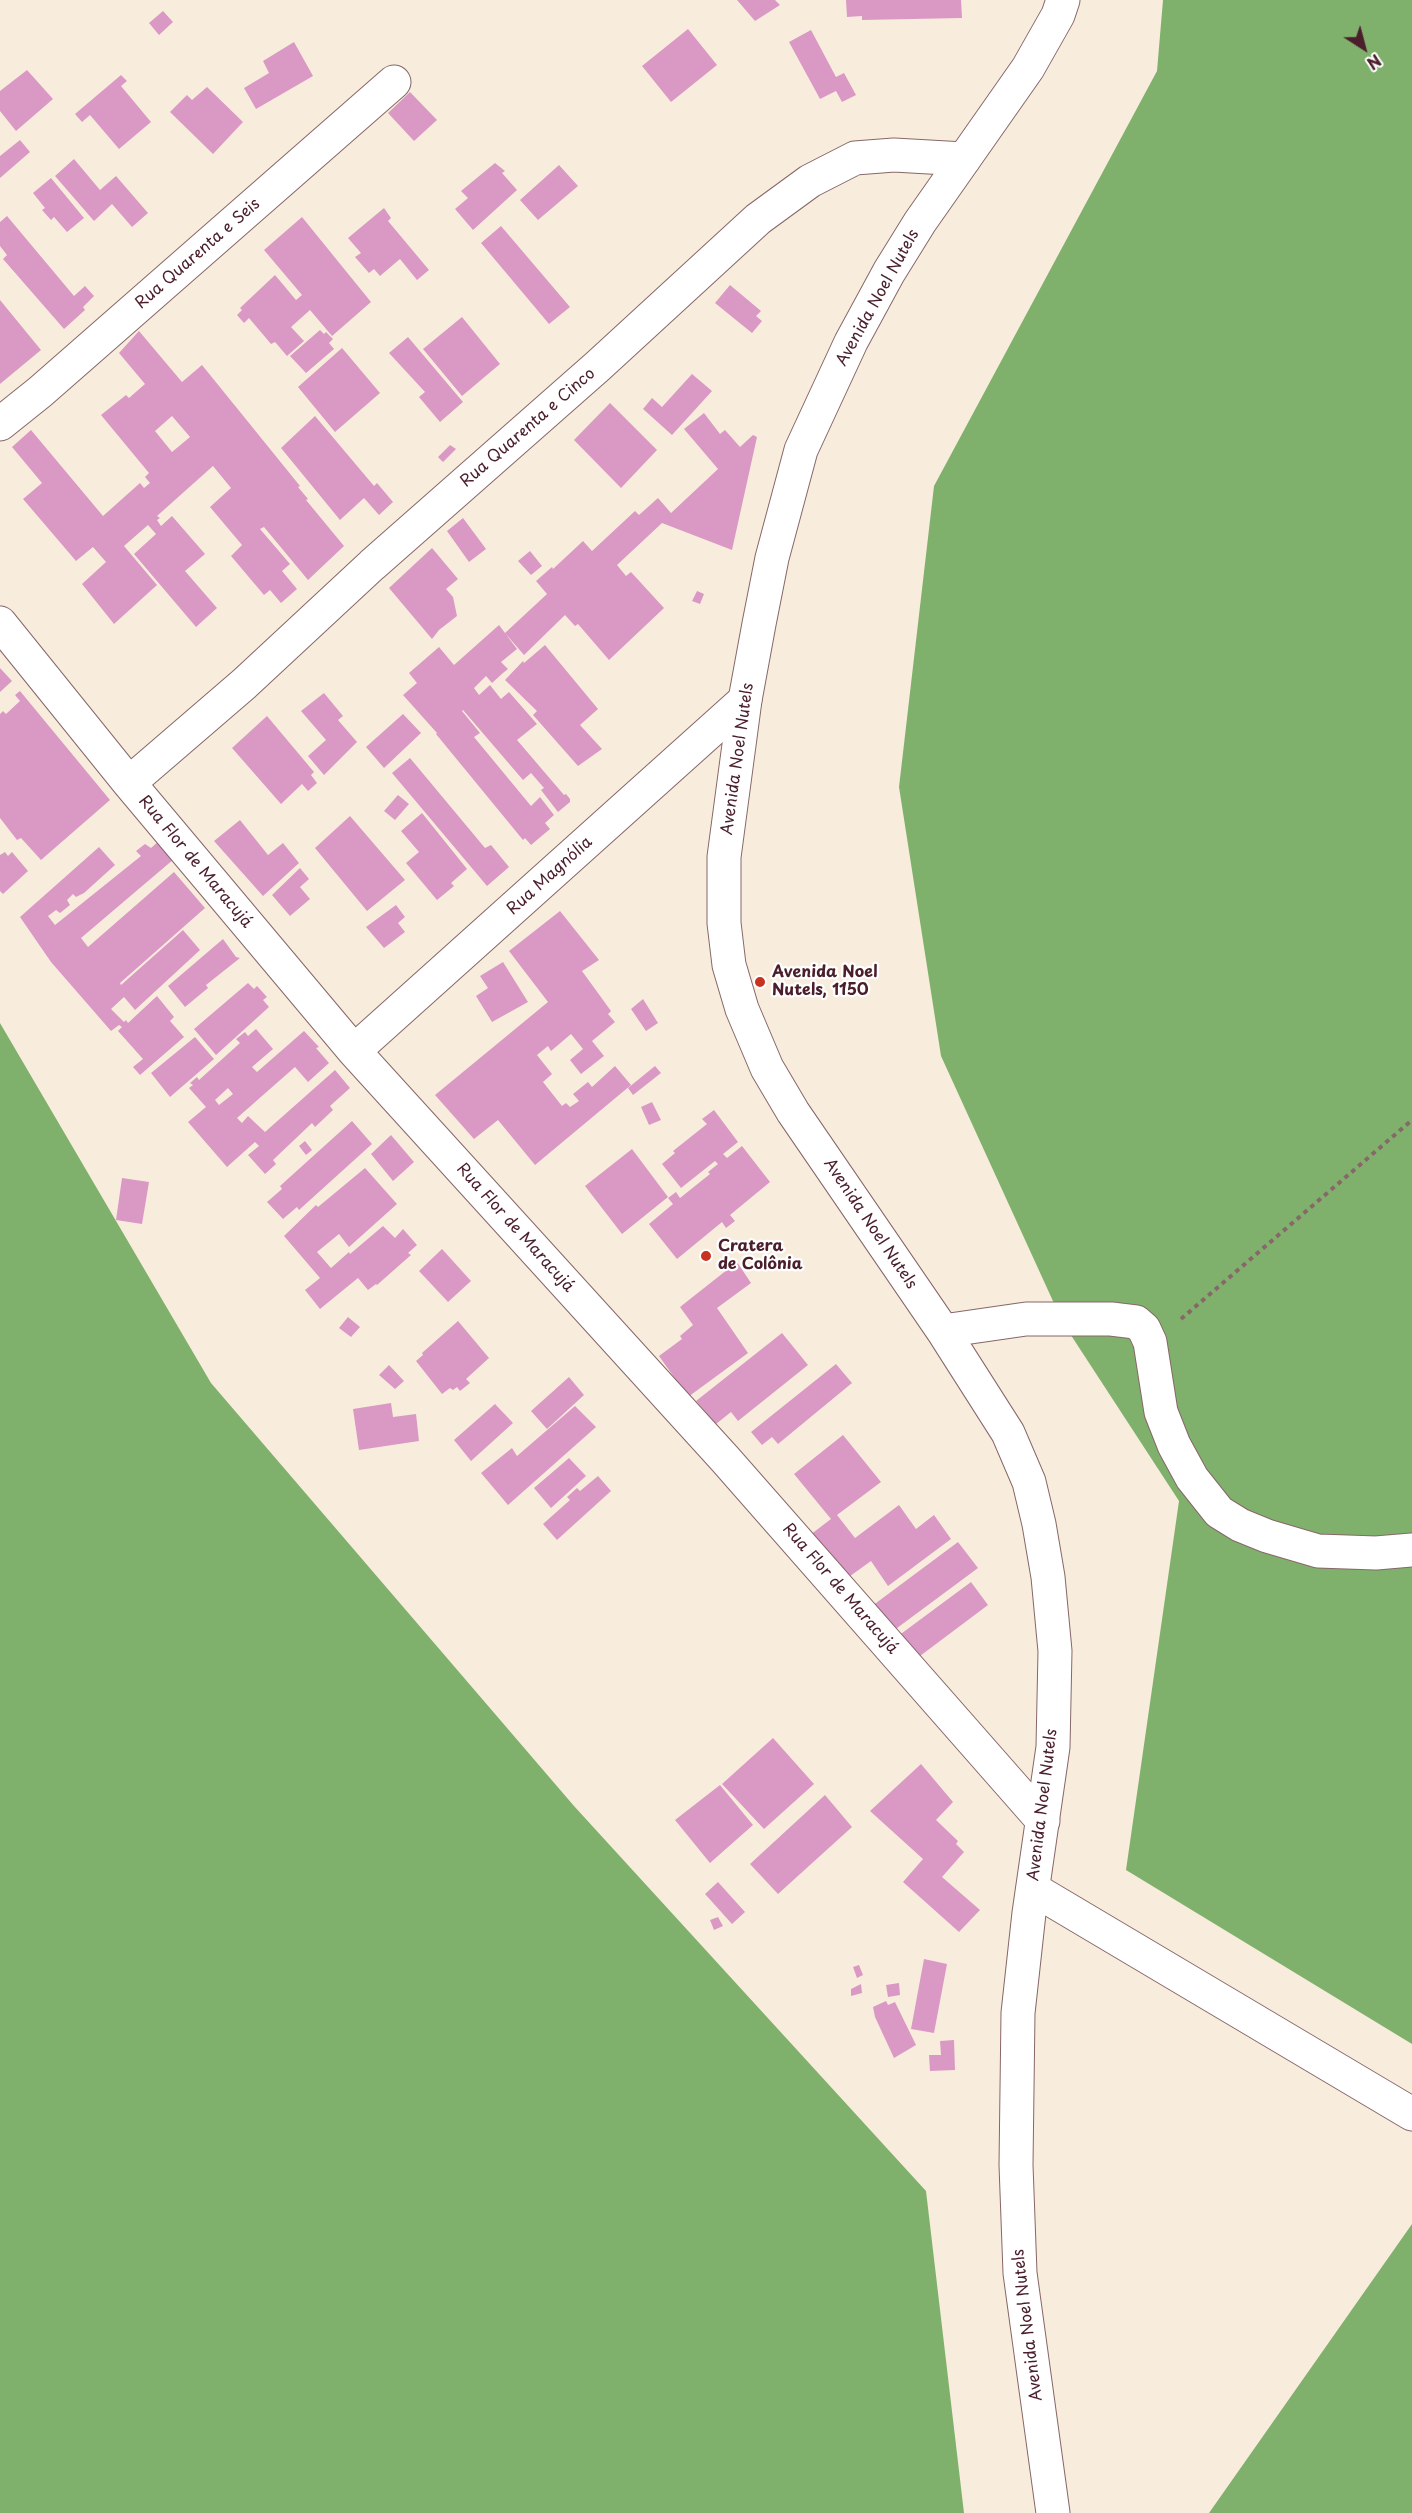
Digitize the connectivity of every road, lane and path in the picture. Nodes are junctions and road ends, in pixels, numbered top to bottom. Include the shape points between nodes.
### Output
1 (1063, 0) edge
2 (394, 82) dead end
3 (964, 159) junction
4 (0, 424) edge
5 (0, 623) edge
6 (745, 700) junction
7 (129, 783) junction
8 (354, 1052) junction
9 (1412, 1120) edge
10 (943, 1331) junction
11 (1150, 1342) junction
12 (1412, 1550) edge
13 (1043, 1821) junction
14 (1033, 1889) junction
15 (1412, 2114) edge
16 (1053, 2513) edge

1 - 3 street, Avenida Noel Nutels via 1028,68
2 - 4 street, Rua Quarenta e Seis
3 - 6 street, Avenida Noel Nutels via 889,272 851,342 801,450 772,558
3 - 7 street, Rua Quarenta e Cinco via 894,155 855,159 810,181 758,219 372,564 244,684
5 - 7 street, Rua Flor de Maracujá
6 - 8 street, Rua Magnólia
6 - 10 street, Avenida Noel Nutels via 724,857 724,923 729,965 742,1009 767,1068 794,1112
7 - 8 street, Rua Flor de Maracujá
8 - 13 street, Rua Flor de Maracujá via 725,1459
9 - 11 path via 1204,1301
10 - 11 street via 1026,1319 1111,1319 1136,1322
10 - 13 street, Avenida Noel Nutels via 1008,1433 1029,1482 1039,1524 1055,1651 1053,1747
11 - 12 street via 1161,1412 1191,1478 1219,1512 1267,1536 1318,1551
13 - 14 street, Avenida Noel Nutels
14 - 15 street
14 - 16 street, Avenida Noel Nutels via 1018,2013 1016,2165 1020,2273

